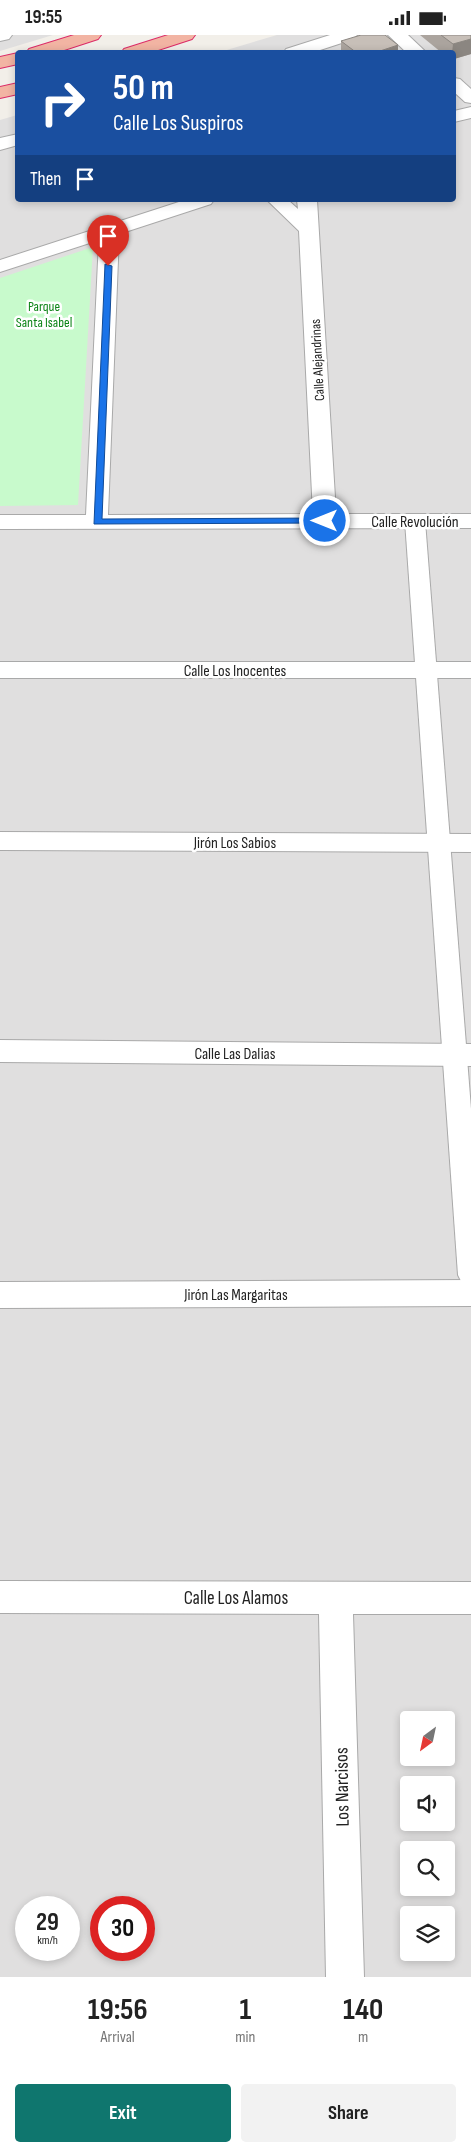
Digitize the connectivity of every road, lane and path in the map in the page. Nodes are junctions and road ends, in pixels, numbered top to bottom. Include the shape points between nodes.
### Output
1 (92, 35) edge
2 (186, 35) edge
3 (348, 35) edge
4 (397, 35) edge
5 (44, 50) edge
6 (139, 50) edge
7 (301, 50) edge
8 (414, 50) edge
9 (15, 59) edge
10 (0, 63) edge
11 (456, 85) edge
12 (15, 89) edge
13 (0, 93) edge
14 (471, 98) edge
15 (471, 112) edge
16 (456, 116) edge
17 (15, 140) edge
18 (0, 144) edge
19 (198, 202) edge
20 (279, 202) edge
21 (307, 202) edge
22 (309, 230) junction
23 (109, 231) junction
24 (0, 267) edge
25 (97, 521) junction
26 (325, 521) junction
27 (415, 521) junction
28 (471, 521) edge
29 (0, 522) edge
30 (0, 670) edge
31 (426, 670) junction
32 (471, 671) edge
33 (0, 841) edge
34 (439, 843) junction
35 (471, 843) edge
36 (0, 1051) edge
37 (463, 1055) edge
38 (471, 1275) edge
39 (471, 1293) edge
40 (0, 1295) edge
41 (0, 1597) edge
42 (336, 1598) junction
43 (471, 1598) edge
44 (346, 1977) edge

1 - 5 highway
2 - 6 highway
3 - 7 street
4 - 8 street
9 - 10 highway
11 - 14 street
12 - 13 highway
15 - 16 street
17 - 18 street
19 - 23 street
20 - 22 street
21 - 22 street, Calle Alejandrinas
22 - 26 street, Calle Alejandrinas
23 - 24 street
23 - 25 street
25 - 26 street, Calle Revolución
25 - 29 street, Calle Revolución
26 - 27 street, Calle Revolución
27 - 28 street, Calle Revolución
27 - 31 street
30 - 31 street, Calle Los Inocentes
31 - 32 street, Calle Los Inocentes
31 - 34 street
33 - 34 street, Jirón Los Sabios
34 - 35 street, Jirón Los Sabios
34 - 37 street
36 - 37 street, Calle Las Dalias
37 - 38 street
39 - 40 street, Jirón Las Margaritas
41 - 42 street, Calle Los Alamos
42 - 43 street, Calle Los Alamos
42 - 44 street, Los Narcisos

